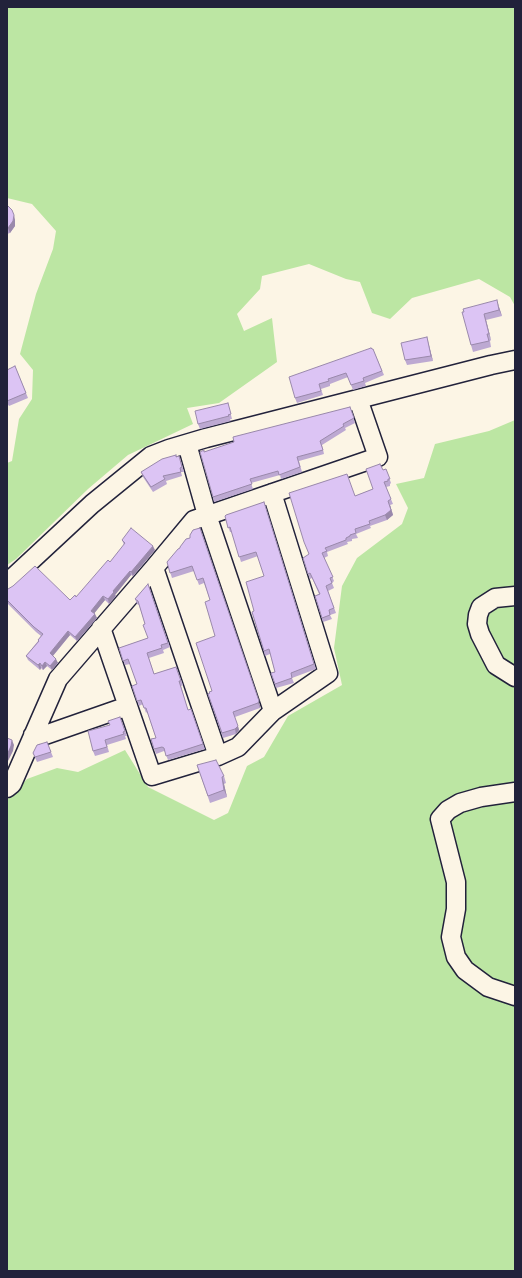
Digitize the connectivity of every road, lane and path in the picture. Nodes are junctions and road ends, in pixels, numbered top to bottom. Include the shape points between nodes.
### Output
1 (515, 360) edge
2 (358, 399) junction
3 (187, 444) junction
4 (272, 493) junction
5 (207, 515) junction
6 (154, 568) junction
7 (7, 583) edge
8 (515, 596) edge
9 (101, 628) junction
10 (515, 677) edge
11 (128, 706) junction
12 (273, 711) junction
13 (33, 735) junction
14 (218, 756) junction
15 (7, 788) edge
16 (515, 792) edge
17 (515, 996) edge

1 - 2 street
2 - 3 street
2 - 4 street via 378,457
3 - 5 street
3 - 7 street via 151,456 92,504
4 - 5 street
4 - 12 street via 328,673
5 - 6 street via 194,520
5 - 12 street
6 - 9 street
6 - 14 street
8 - 10 street via 495,598 481,607 477,624 496,665
9 - 11 street
9 - 13 street via 58,679
11 - 13 street via 45,735
11 - 14 street via 152,776
12 - 14 street via 238,747
13 - 15 street via 12,784
16 - 17 street via 460,803 448,810 440,819 456,882 456,909 450,937 456,957 465,970 488,987

